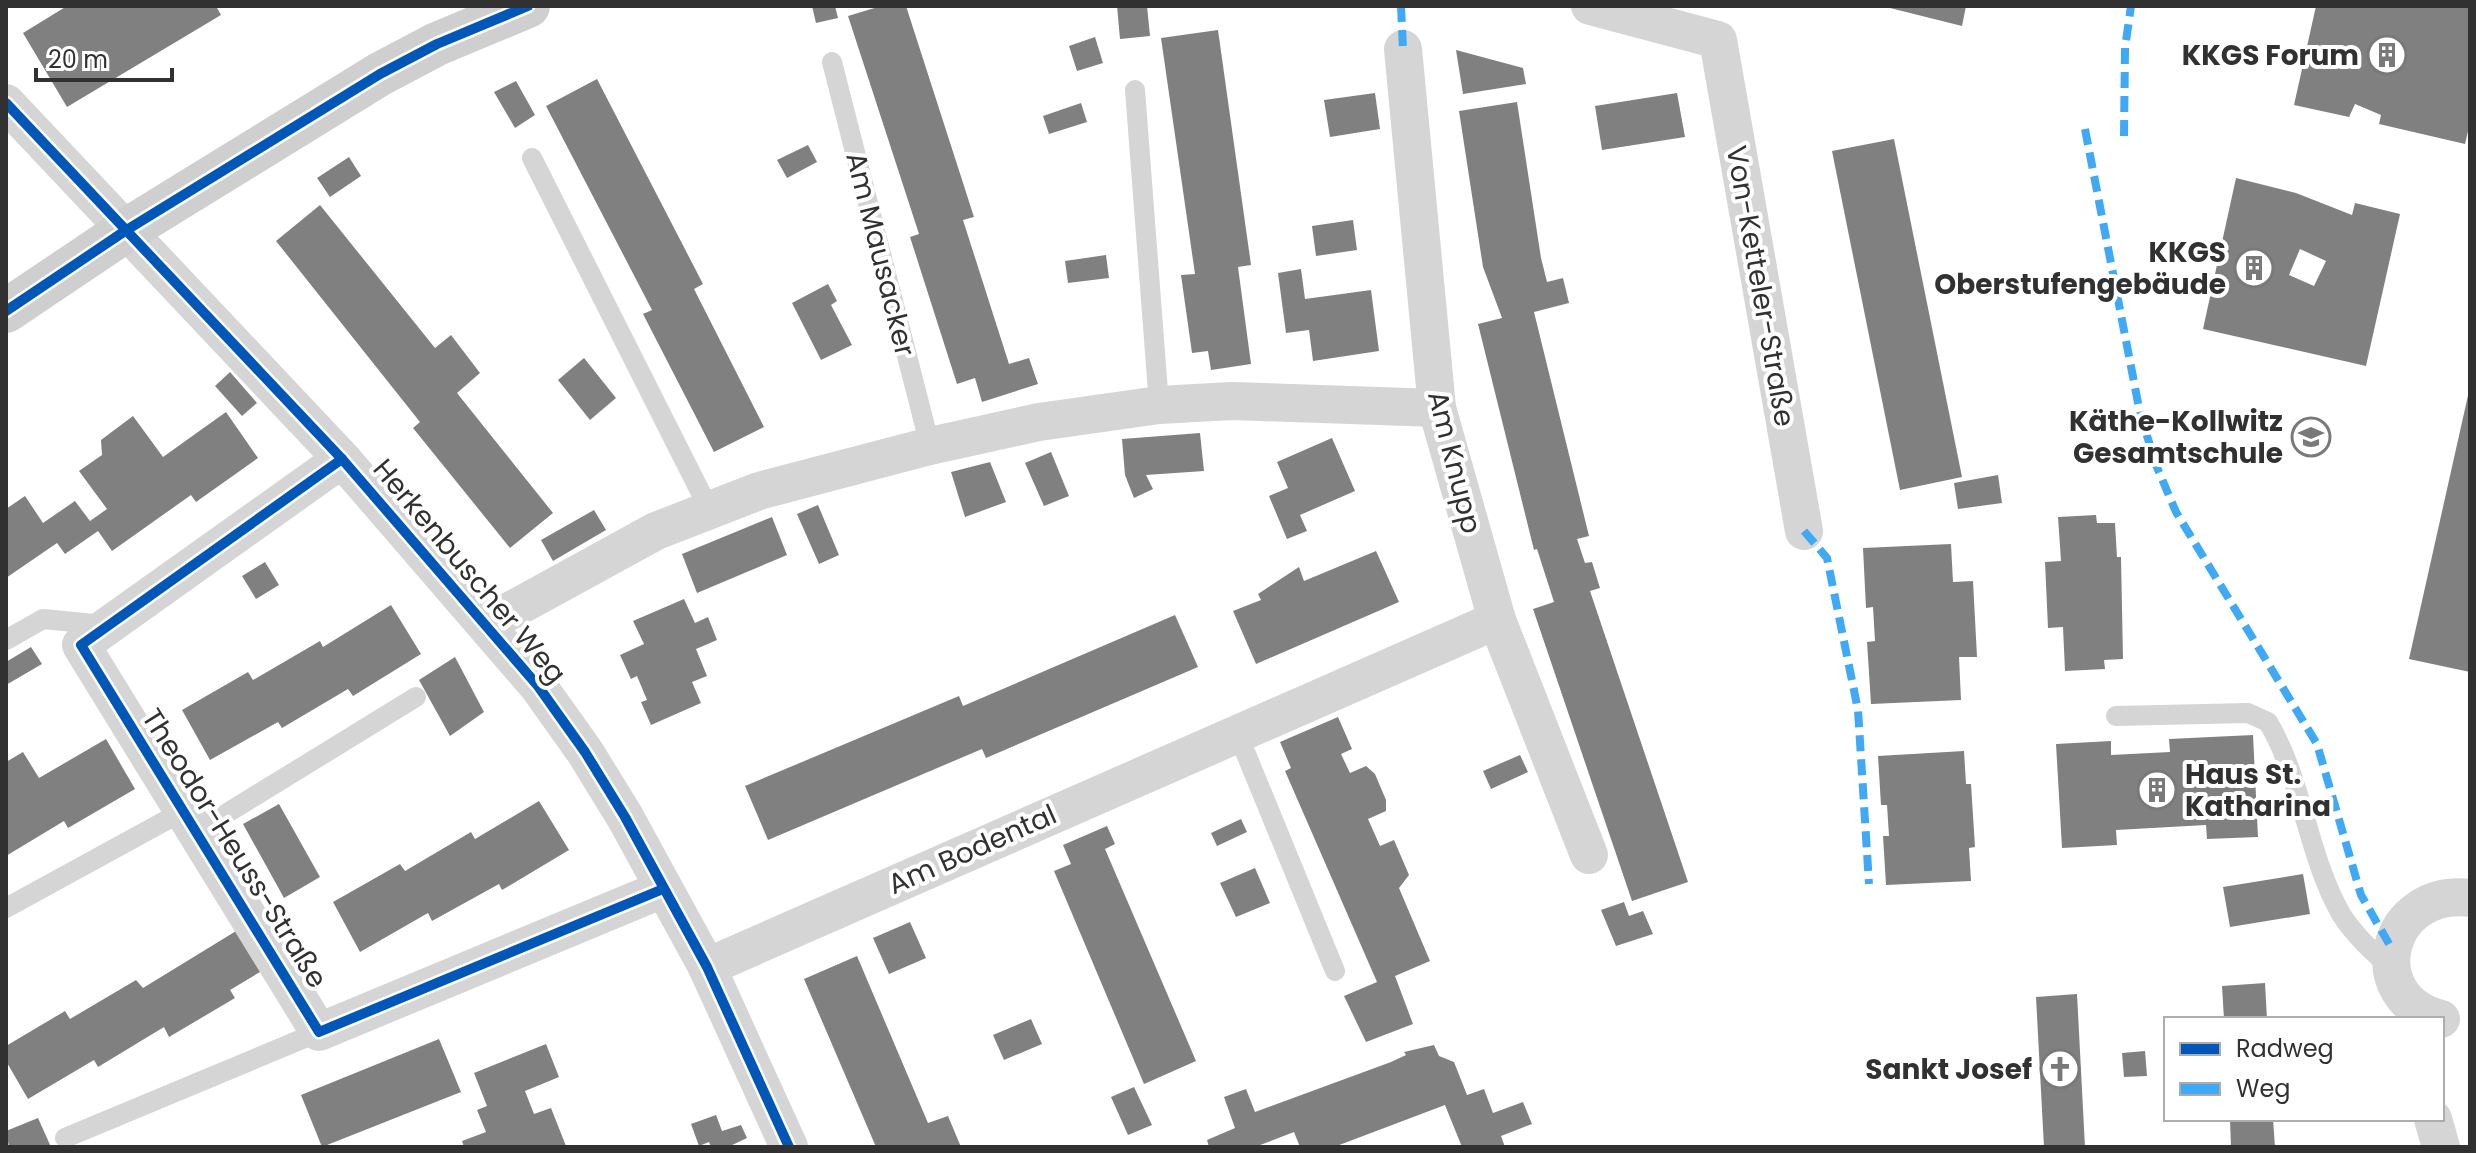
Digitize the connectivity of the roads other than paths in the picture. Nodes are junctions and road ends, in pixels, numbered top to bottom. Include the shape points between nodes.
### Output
1 (528, 6) edge
2 (1590, 6) edge
3 (1403, 49) dead end
4 (832, 62) dead end
5 (1135, 90) dead end
6 (6, 103) edge
7 (532, 158) dead end
8 (125, 231) junction
9 (6, 311) edge
10 (1159, 405) junction
11 (1437, 408) junction
12 (930, 446) junction
13 (342, 459) junction
14 (709, 509) junction
15 (1804, 531) dead end
16 (1497, 620) junction
17 (488, 623) junction
18 (108, 625) junction
19 (6, 640) edge
20 (416, 697) dead end
21 (2116, 716) dead end
22 (1237, 732) junction
23 (191, 820) junction
24 (1589, 855) dead end
25 (663, 889) junction
26 (2470, 898) edge
27 (6, 908) edge
28 (707, 967) junction
29 (1335, 971) dead end
30 (2399, 992) edge
31 (2438, 1017) edge
32 (2444, 1019) edge
33 (2470, 1019) edge
34 (319, 1032) junction
35 (2434, 1121) edge
36 (65, 1138) dead end
37 (789, 1147) edge
38 (2441, 1147) edge

1 - 8 street via 409,57
2 - 15 street, Von-Ketteler-Straße via 1718,40
3 - 11 street, Am Knupp
4 - 12 lane, Am Mausacker
5 - 10 lane
6 - 8 street, Herkenbuscher Weg
7 - 14 lane
8 - 9 street
8 - 13 street, Herkenbuscher Weg
10 - 11 street via 1232,401
10 - 12 street via 1039,422
11 - 16 street, Am Knupp
12 - 14 street
13 - 17 street, Herkenbuscher Weg
13 - 18 street, Theodor-Heuss-Straße
14 - 17 street via 602,558
16 - 22 street, Am Bodental
16 - 24 street, Am Knupp
17 - 25 street, Herkenbuscher Weg via 585,752
18 - 19 lane via 43,619
18 - 23 street, Theodor-Heuss-Straße via 81,645
20 - 23 lane, Theodor-Heuss-Straße
21 - 30 lane via 2248,713 2268,722 2343,916
22 - 28 street, Am Bodental
22 - 29 lane
23 - 27 lane, Theodor-Heuss-Straße
23 - 34 street, Theodor-Heuss-Straße
25 - 28 street, Herkenbuscher Weg
25 - 34 street, Theodor-Heuss-Straße
26 - 30 street via 2439,899 2411,913 2398,929 2392,949
28 - 37 street, Herkenbuscher Weg
30 - 31 street
32 - 33 street
34 - 36 lane, Theodor-Heuss-Straße
35 - 38 street

